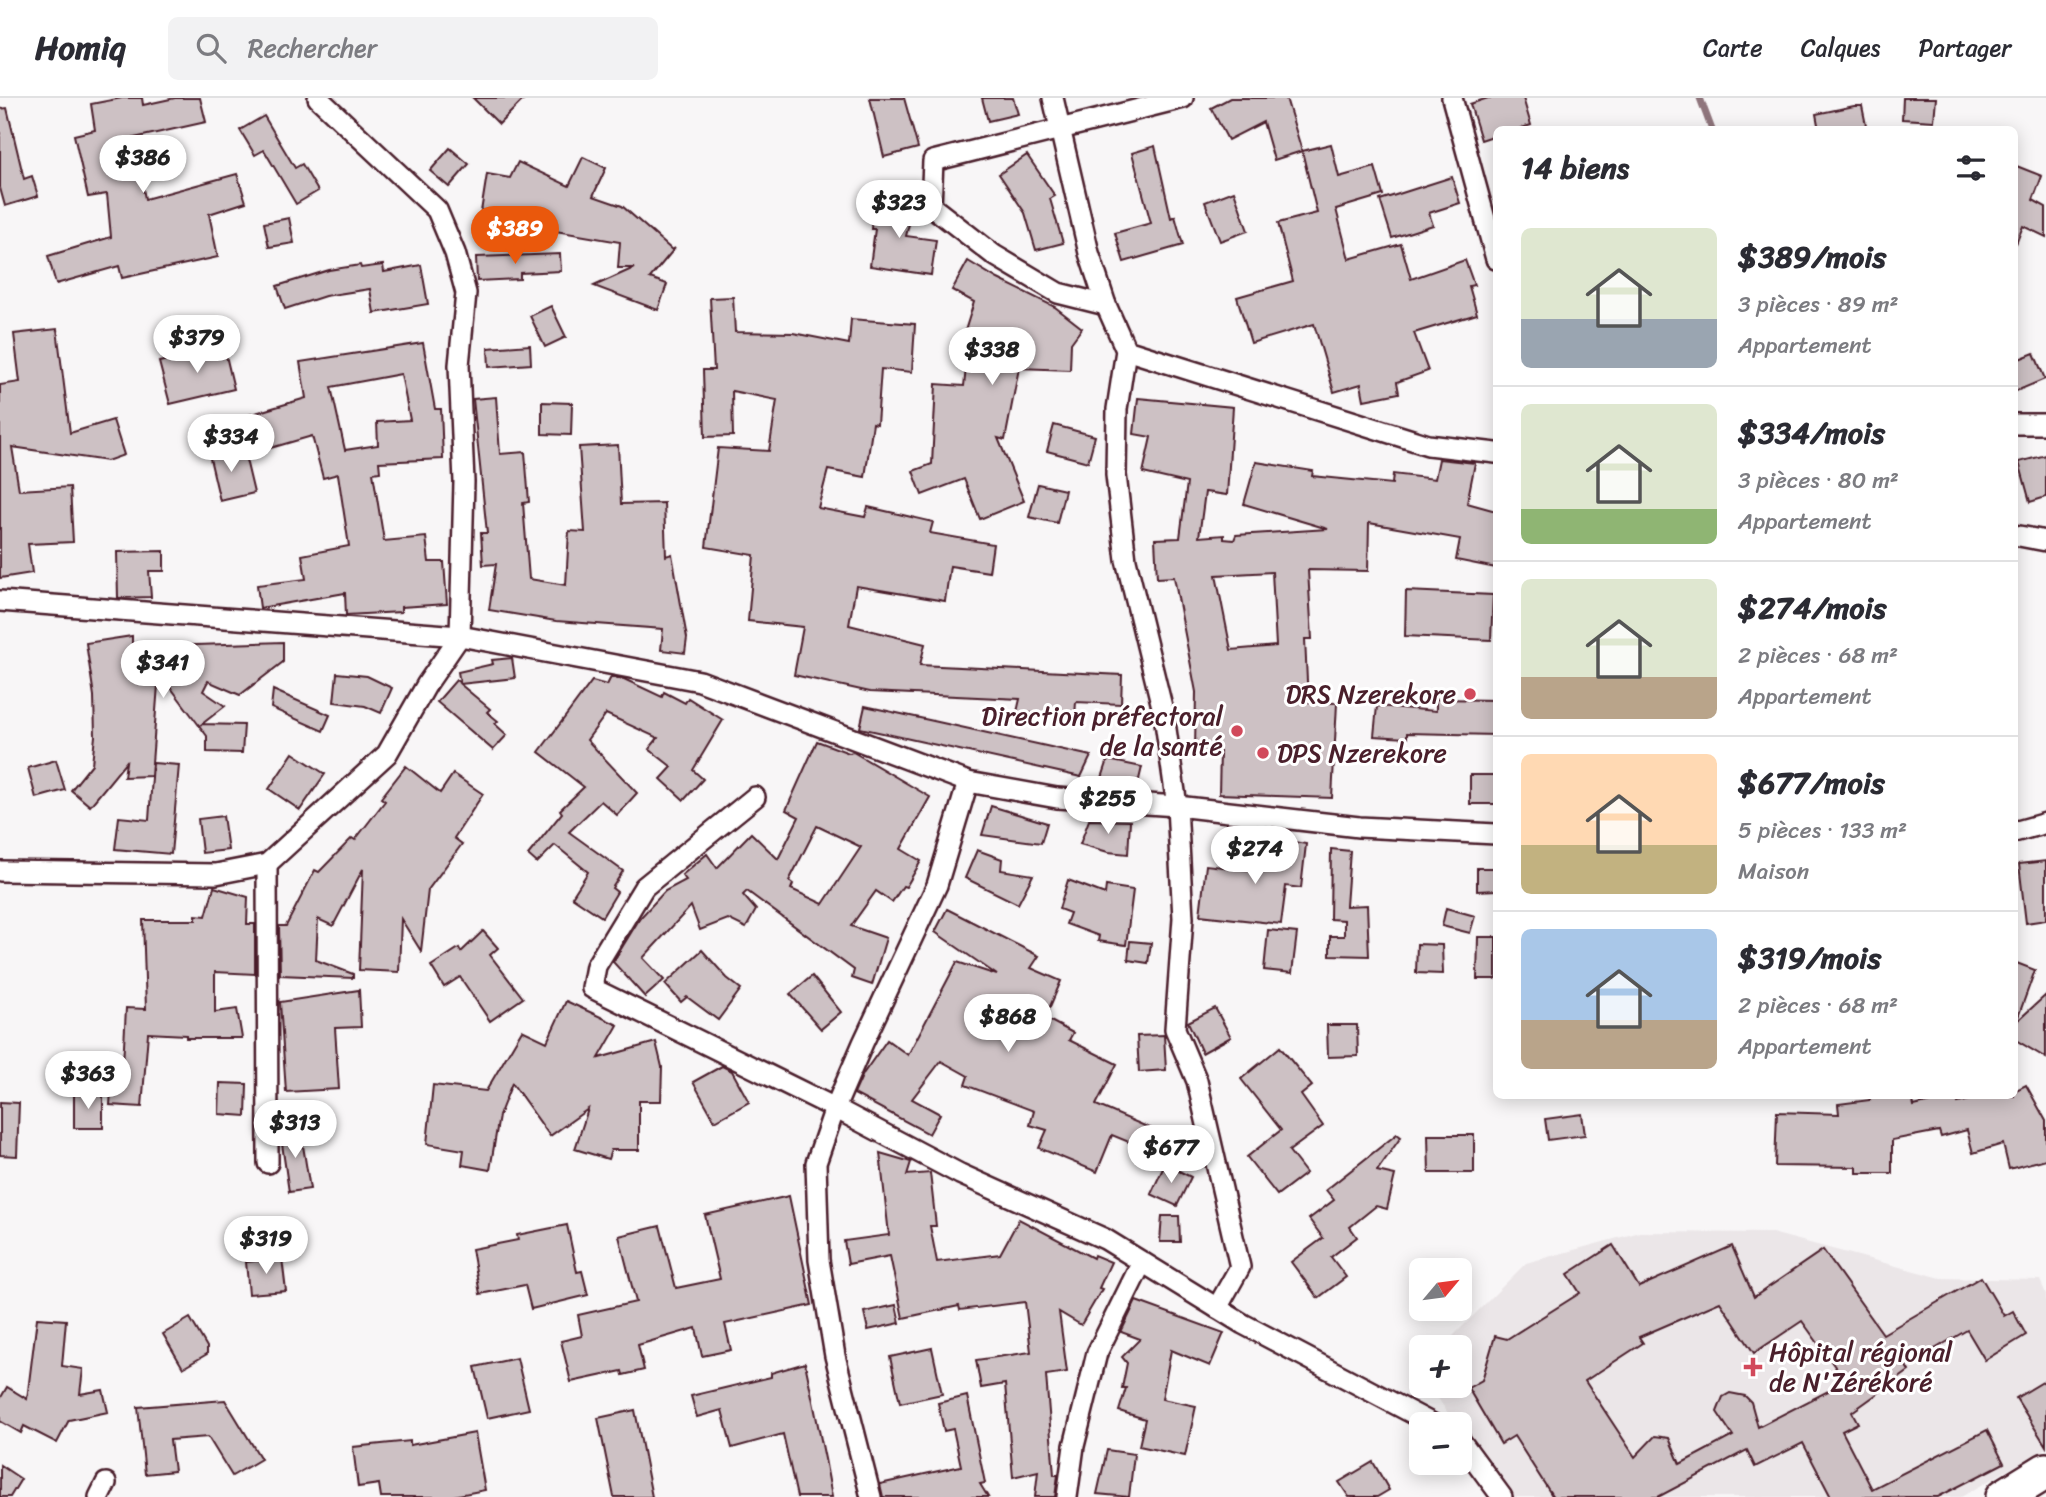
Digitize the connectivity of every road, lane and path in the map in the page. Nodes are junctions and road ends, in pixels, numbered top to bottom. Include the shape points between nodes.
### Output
1 (318, 98) edge
2 (1053, 98) edge
3 (1183, 98) edge
4 (1452, 98) edge
5 (1061, 130) junction
6 (1493, 248) edge
7 (1106, 305) junction
8 (1126, 350) junction
9 (2018, 424) edge
10 (2046, 424) edge
11 (1493, 453) edge
12 (2018, 536) edge
13 (2046, 541) edge
14 (0, 601) edge
15 (460, 636) junction
16 (968, 782) junction
17 (755, 797) dead end
18 (1177, 806) junction
19 (2046, 823) edge
20 (2018, 831) edge
21 (1493, 834) edge
22 (267, 864) junction
23 (0, 871) edge
24 (835, 1108) junction
25 (268, 1163) dead end
26 (1142, 1262) junction
27 (1217, 1308) junction
28 (1411, 1412) edge
29 (1472, 1456) edge
30 (2041, 1482) edge
31 (871, 1497) edge
32 (1067, 1497) edge
33 (1502, 1497) edge
34 (2004, 1497) edge

1 - 15 street via 437,210 466,293 459,365 464,482
2 - 5 street
3 - 5 street
4 - 6 street
5 - 7 street via 1089,253
5 - 7 street via 933,161 931,206 994,255 1058,293
7 - 8 street
8 - 11 street via 1428,445
8 - 18 street via 1117,409 1116,475 1126,560 1164,715
9 - 10 street
12 - 13 street
14 - 15 street
15 - 16 street via 701,681
15 - 22 street via 387,754
16 - 18 street via 1057,797
16 - 24 street via 937,885
17 - 24 street via 645,887 596,966 592,988
18 - 21 street via 1359,827
18 - 27 street via 1183,918 1175,1029 1196,1081 1240,1267
19 - 20 street
22 - 23 street via 216,874
22 - 25 street
24 - 26 street via 960,1174 1105,1239
24 - 31 street via 816,1163 819,1260 835,1356
26 - 27 street
26 - 32 street via 1097,1353 1074,1446
27 - 28 street
29 - 33 street
30 - 34 highway

